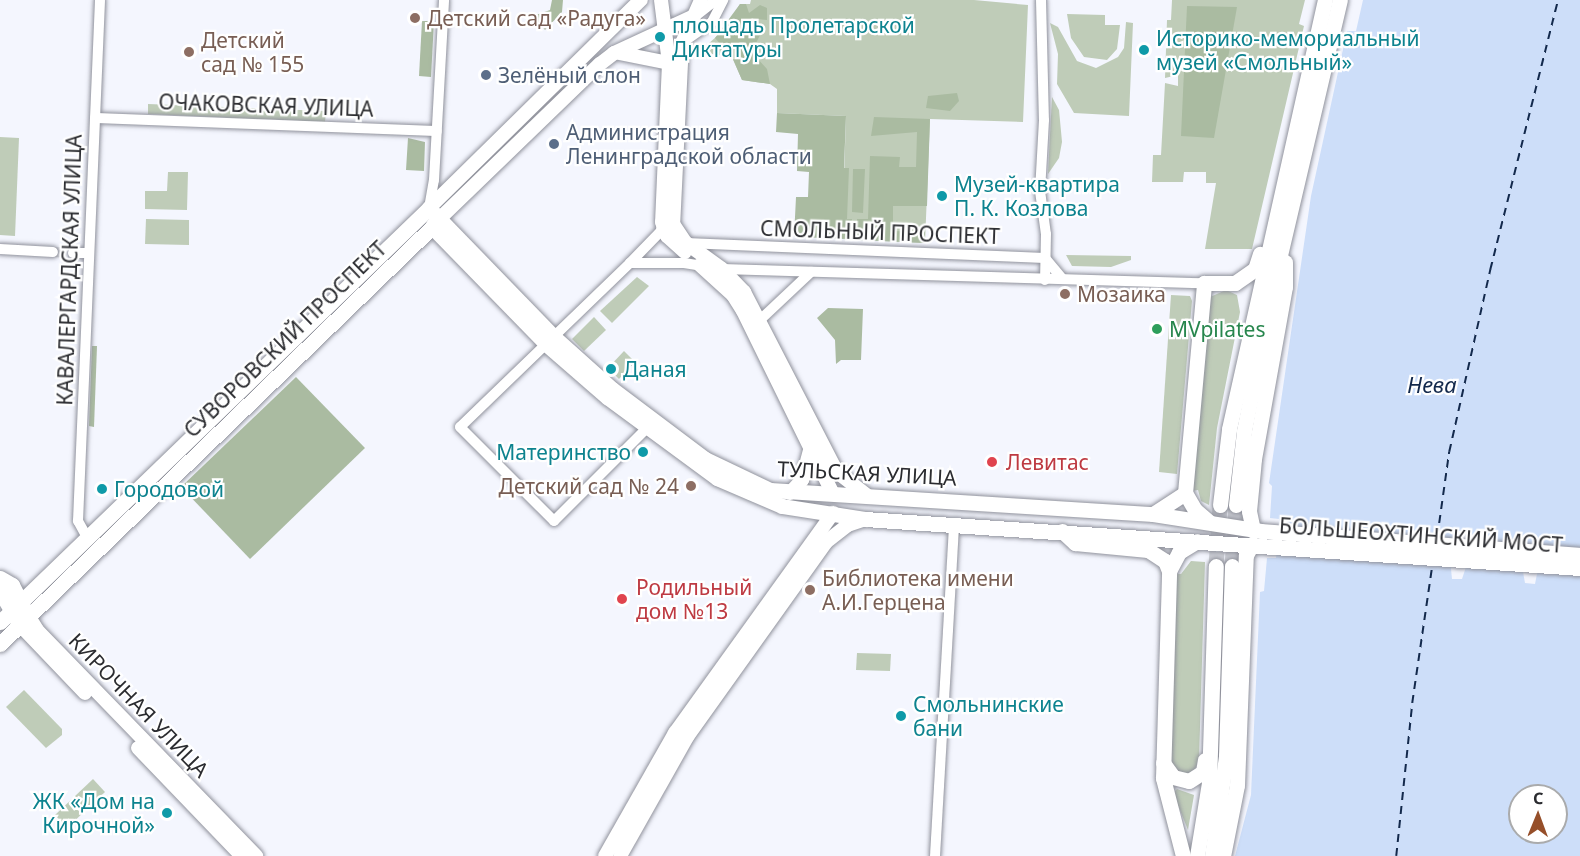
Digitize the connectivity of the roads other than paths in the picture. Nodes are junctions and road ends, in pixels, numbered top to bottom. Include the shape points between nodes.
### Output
1 (100, 0) edge
2 (444, 0) edge
3 (641, 0) edge
4 (652, 0) edge
5 (662, 0) edge
6 (716, 0) edge
7 (723, 0) edge
8 (1041, 0) edge
9 (1325, 0) edge
10 (1340, 0) edge
11 (700, 7) edge
12 (661, 17) junction
13 (665, 32) junction
14 (681, 47) junction
15 (614, 53) junction
16 (669, 63) junction
17 (95, 118) junction
18 (437, 130) junction
19 (433, 218) junction
20 (662, 222) junction
21 (1273, 227) junction
22 (1285, 241) junction
23 (679, 243) junction
24 (0, 249) edge
25 (53, 252) tunnel mouth
26 (74, 253) tunnel mouth
27 (89, 253) junction
28 (1046, 258) junction
29 (630, 263) junction
30 (703, 267) junction
31 (722, 269) junction
32 (811, 272) junction
33 (1062, 278) junction
34 (1045, 280) junction
35 (1204, 283) junction
36 (1235, 283) junction
37 (1267, 284) junction
38 (760, 320) junction
39 (1251, 325) junction
40 (550, 340) junction
41 (651, 424) junction
42 (811, 446) junction
43 (790, 493) junction
44 (1185, 493) junction
45 (833, 494) junction
46 (866, 495) junction
47 (1220, 505) tunnel mouth
48 (1236, 505) tunnel mouth
49 (1073, 509) junction
50 (833, 513) junction
51 (1153, 514) junction
52 (865, 519) junction
53 (1209, 522) junction
54 (954, 524) junction
55 (1067, 532) junction
56 (1256, 537) junction
57 (88, 539) junction
58 (1197, 541) junction
59 (1580, 555) edge
60 (1216, 566) tunnel mouth
61 (1232, 566) tunnel mouth
62 (1580, 568) edge
63 (1169, 571) junction
64 (0, 578) edge
65 (0, 591) edge
66 (16, 616) edge
67 (0, 644) edge
68 (1210, 731) junction
69 (1163, 763) junction
70 (242, 856) edge
71 (256, 856) edge
72 (605, 856) edge
73 (620, 856) edge
74 (935, 856) edge
75 (1183, 856) edge
76 (1197, 856) edge
77 (1212, 856) edge
78 (1223, 856) edge

1 - 17 street, КАВАЛЕРГАРДСКАЯ УЛИЦА
2 - 18 street
3 - 19 street, СУВОРОВСКИЙ ПРОСПЕКТ via 587,52
4 - 12 street
5 - 12 street
6 - 11 street
7 - 14 street via 712,22
8 - 28 street via 1041,191
9 - 21 main road
10 - 22 main road
11 - 13 street
11 - 14 street
12 - 13 street
13 - 15 street
13 - 16 street
14 - 23 street via 673,224
15 - 16 street
15 - 19 street, СУВОРОВСКИЙ ПРОСПЕКТ
16 - 20 street
17 - 18 street, ОЧАКОВСКАЯ УЛИЦА
17 - 27 street, КАВАЛЕРГАРДСКАЯ УЛИЦА
18 - 19 street
19 - 40 main road, ТУЛЬСКАЯ УЛИЦА
19 - 57 main road, СУВОРОВСКИЙ ПРОСПЕКТ
19 - 66 main road, СУВОРОВСКИЙ ПРОСПЕКТ
20 - 23 street
20 - 29 street via 661,231
21 - 36 main road via 1265,234 1255,269
21 - 37 main road
22 - 37 main road
22 - 56 main road via 1285,287 1254,459 1249,511
23 - 28 street, СМОЛЬНЫЙ ПРОСПЕКТ
23 - 30 street
23 - 31 street
24 - 25 street
26 - 27 street
27 - 57 street, КАВАЛЕРГАРДСКАЯ УЛИЦА via 78,521
28 - 33 street
28 - 34 street
29 - 30 street, СМОЛЬНЫЙ ПРОСПЕКТ
29 - 40 street
30 - 31 street, СМОЛЬНЫЙ ПРОСПЕКТ
30 - 42 street via 738,303
31 - 32 street, СМОЛЬНЫЙ ПРОСПЕКТ
31 - 38 street via 744,292
32 - 34 street, СМОЛЬНЫЙ ПРОСПЕКТ
32 - 38 street, СМОЛЬНЫЙ ПРОСПЕКТ
33 - 34 street, СМОЛЬНЫЙ ПРОСПЕКТ
33 - 35 street, СМОЛЬНЫЙ ПРОСПЕКТ
35 - 36 main road
35 - 44 main road
36 - 39 main road via 1247,293
37 - 39 main road
37 - 48 main road
38 - 46 street via 837,472
39 - 47 main road via 1229,429
40 - 41 main road, ТУЛЬСКАЯ УЛИЦА
40 - 41 street via 460,428 554,521
41 - 43 main road, ТУЛЬСКАЯ УЛИЦА via 750,483
41 - 50 main road, ТУЛЬСКАЯ УЛИЦА via 699,467 741,491 782,506
42 - 43 street via 802,480
42 - 45 street
43 - 45 main road, ТУЛЬСКАЯ УЛИЦА
44 - 51 main road
44 - 53 main road via 1195,510
45 - 46 main road, ТУЛЬСКАЯ УЛИЦА
45 - 50 main road
46 - 49 main road, ТУЛЬСКАЯ УЛИЦА
49 - 51 main road, ТУЛЬСКАЯ УЛИЦА
49 - 55 main road
50 - 52 main road, ТУЛЬСКАЯ УЛИЦА
50 - 72 street via 675,733
51 - 53 main road, ТУЛЬСКАЯ УЛИЦА
52 - 54 main road, ТУЛЬСКАЯ УЛИЦА
52 - 73 street via 848,525 826,542 687,737
53 - 56 main road, ТУЛЬСКАЯ УЛИЦА
54 - 55 main road, ТУЛЬСКАЯ УЛИЦА
54 - 74 street
55 - 58 main road, ТУЛЬСКАЯ УЛИЦА
55 - 63 main road via 1075,543 1148,550 1165,561
56 - 58 main road, ТУЛЬСКАЯ УЛИЦА
56 - 59 main road, БОЛЬШЕОХТИНСКИЙ МОСТ
56 - 62 main road, БОЛЬШЕОХТИНСКИЙ МОСТ
56 - 78 main road via 1246,555 1237,784
57 - 66 main road, СУВОРОВСКИЙ ПРОСПЕКТ
58 - 63 main road via 1179,552
60 - 68 main road
61 - 77 main road via 1226,756
63 - 69 main road
64 - 66 main road, КИРОЧНАЯ УЛИЦА via 12,585
65 - 66 main road, КИРОЧНАЯ УЛИЦА
66 - 67 main road, СУВОРОВСКИЙ ПРОСПЕКТ
66 - 70 street, КИРОЧНАЯ УЛИЦА
66 - 71 street, КИРОЧНАЯ УЛИЦА via 37,630
68 - 69 main road via 1205,765 1196,778 1189,781 1173,777
68 - 76 main road via 1209,783
69 - 75 main road via 1164,789

